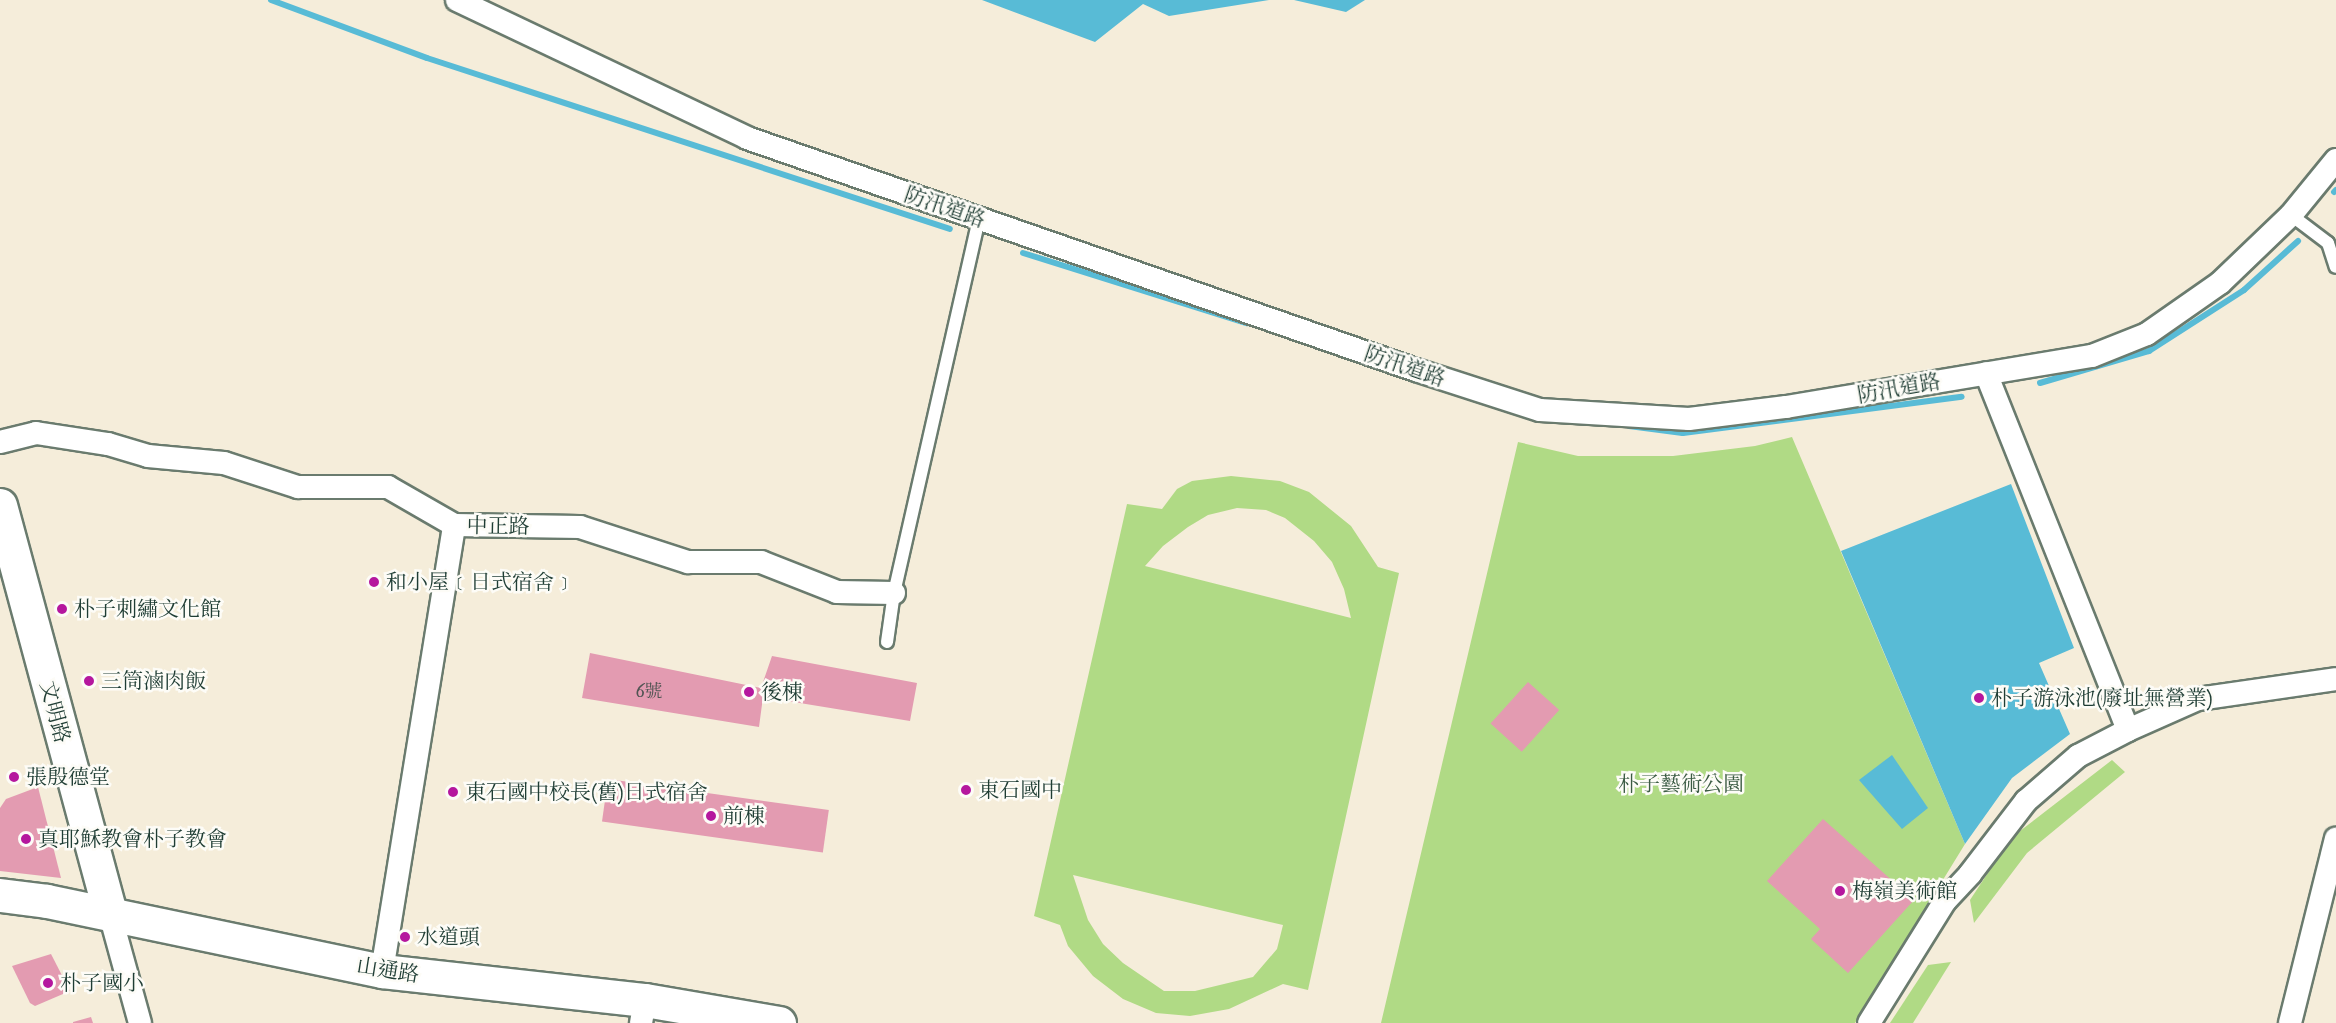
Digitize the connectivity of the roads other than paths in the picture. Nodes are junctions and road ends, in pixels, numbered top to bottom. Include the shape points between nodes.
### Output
1 (457, 0) edge
2 (2336, 160) edge
3 (2291, 215) junction
4 (979, 219) junction
5 (2336, 267) edge
6 (1986, 373) junction
7 (0, 442) edge
8 (0, 506) edge
9 (454, 525) junction
10 (894, 593) junction
11 (887, 642) dead end
12 (2336, 679) edge
13 (2128, 730) junction
14 (2336, 839) edge
15 (0, 895) edge
16 (110, 914) junction
17 (382, 971) junction
18 (643, 1011) edge
19 (140, 1023) edge
20 (780, 1023) edge
21 (1869, 1023) edge
22 (2290, 1023) edge

1 - 4 street, 防汛道路 via 747,138
2 - 3 street, 防汛道路
3 - 5 lane via 2328,243
3 - 6 street, 防汛道路 via 2220,283 2147,334 2092,356
4 - 6 street, 防汛道路 via 1540,410 1689,419
4 - 10 lane
6 - 13 street
7 - 9 street, 中正路 via 36,433 108,444 148,456 224,464 297,487 388,487
8 - 16 main road, 文明路
9 - 10 street, 中正路 via 580,527 688,562 760,562 837,592
9 - 17 street
10 - 11 lane
12 - 13 street via 2198,699
13 - 21 street via 2079,756 2026,801 1945,901
14 - 22 street
15 - 16 main road, 山通路
16 - 17 main road, 山通路
16 - 19 street, 文明路
17 - 18 main road, 山通路
18 - 20 main road, 山通路

